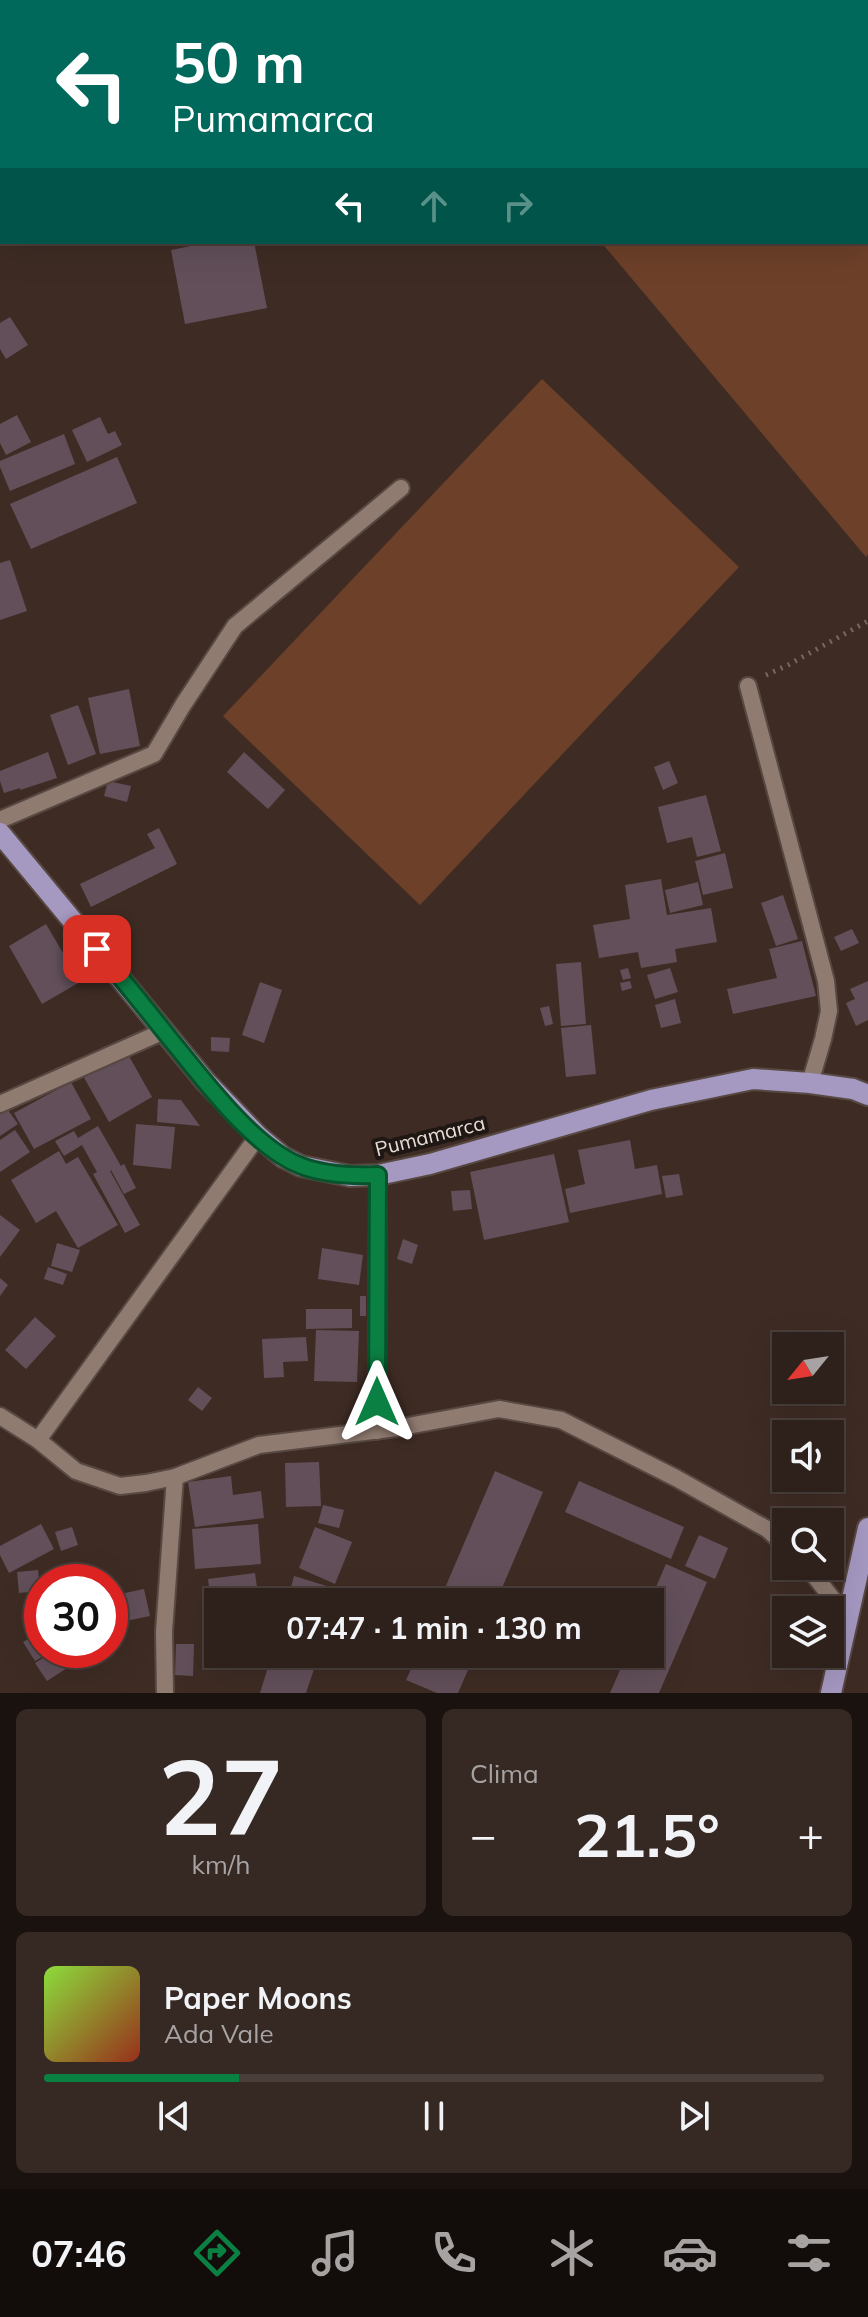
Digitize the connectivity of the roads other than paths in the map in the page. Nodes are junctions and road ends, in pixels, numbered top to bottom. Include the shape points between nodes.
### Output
1 (401, 488) dead end
2 (748, 686) road end
3 (0, 820) edge
4 (0, 833) edge
5 (164, 1031) junction
6 (810, 1083) junction
7 (868, 1095) edge
8 (0, 1104) edge
9 (258, 1136) junction
10 (378, 1175) junction
11 (0, 1416) edge
12 (377, 1431) junction
13 (38, 1440) junction
14 (175, 1477) junction
15 (868, 1528) edge
16 (772, 1533) edge
17 (818, 1580) edge
18 (848, 1619) junction
19 (165, 1693) edge
20 (831, 1693) edge

1 - 3 street via 235,626 154,754
2 - 6 street via 826,981 829,1011
4 - 5 main road, Pumamarca
5 - 8 street
5 - 9 main road, Pumamarca
6 - 7 main road, Pumamarca
6 - 10 main road, Pumamarca via 753,1079 665,1097
9 - 10 main road, Pumamarca via 301,1166 350,1176
9 - 13 street
10 - 12 street
11 - 13 street
12 - 14 street via 259,1445
12 - 16 street via 499,1409 561,1420
13 - 14 street via 76,1471 120,1486
14 - 19 street
15 - 18 main road
17 - 18 street
18 - 20 main road

